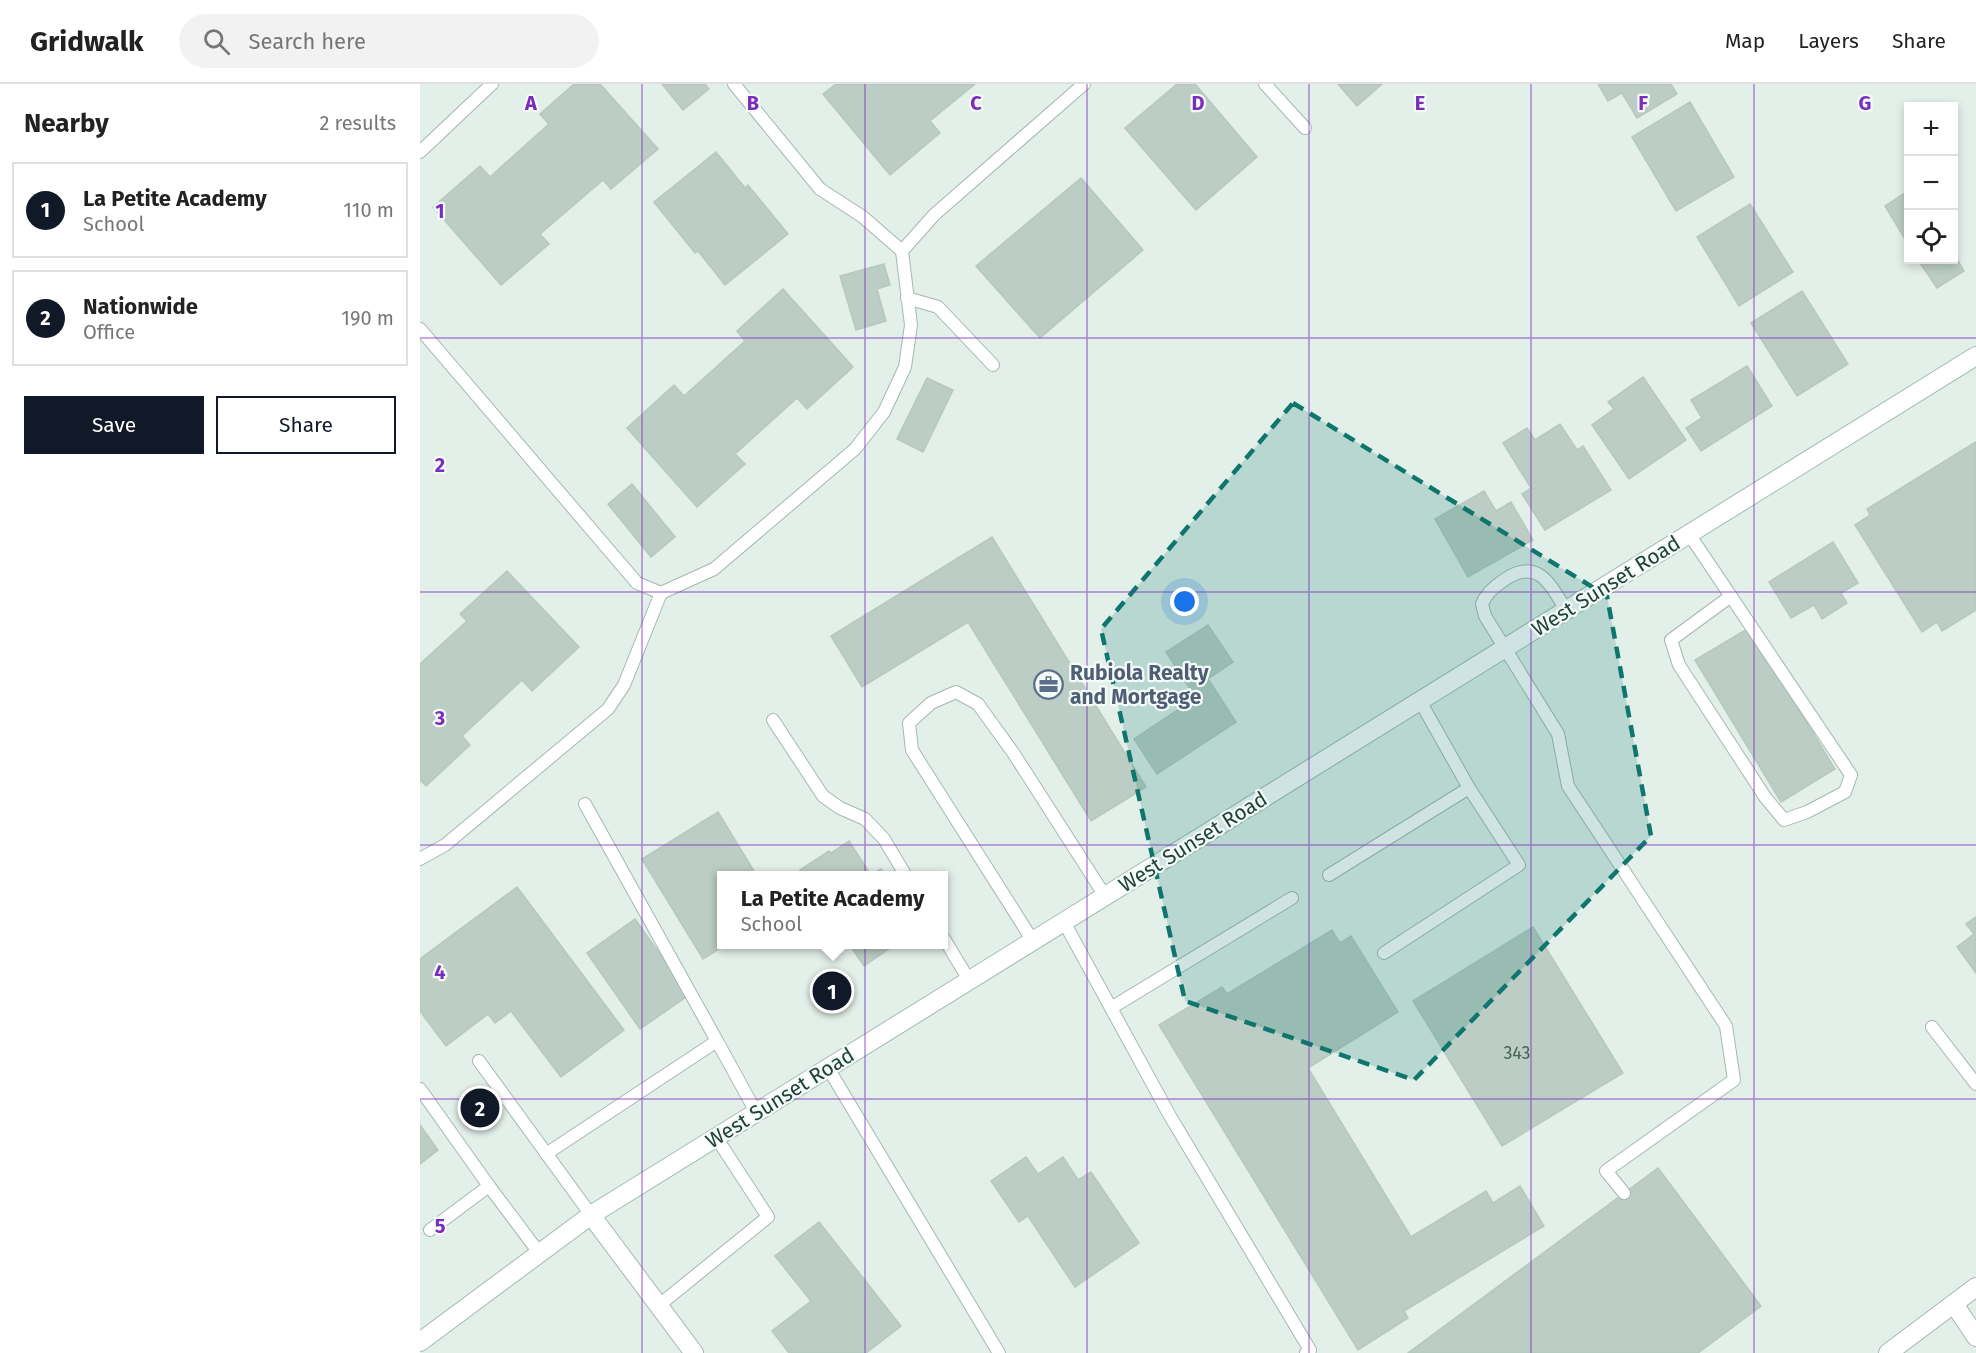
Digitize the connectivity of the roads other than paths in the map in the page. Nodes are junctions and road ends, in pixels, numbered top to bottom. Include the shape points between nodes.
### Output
1 (492, 84) edge
2 (734, 84) edge
3 (1084, 84) edge
4 (1265, 84) edge
5 (1305, 128) dead end
6 (420, 152) edge
7 (902, 251) junction
8 (907, 298) junction
9 (420, 329) edge
10 (1976, 356) edge
11 (993, 365) dead end
12 (1689, 534) junction
13 (660, 593) junction
14 (1731, 596) junction
15 (1566, 610) junction
16 (1505, 648) junction
17 (1420, 701) junction
18 (773, 720) dead end
19 (1469, 788) junction
20 (585, 804) dead end
21 (420, 859) edge
22 (903, 871) edge
23 (1329, 875) dead end
24 (1105, 896) junction
25 (1292, 898) dead end
26 (1064, 922) junction
27 (1034, 941) junction
28 (948, 945) edge
29 (1384, 953) dead end
30 (969, 980) junction
31 (1111, 1008) junction
32 (1932, 1027) dead end
33 (717, 1041) junction
34 (479, 1061) dead end
35 (828, 1068) junction
36 (1976, 1084) edge
37 (420, 1089) edge
38 (756, 1112) junction
39 (716, 1137) junction
40 (546, 1154) junction
41 (489, 1186) junction
42 (1624, 1193) dead end
43 (591, 1215) junction
44 (430, 1230) dead end
45 (540, 1254) junction
46 (1976, 1287) edge
47 (1954, 1304) junction
48 (658, 1306) junction
49 (1976, 1337) edge
50 (420, 1342) edge
51 (1312, 1352) edge
52 (694, 1353) edge
53 (999, 1353) edge
54 (1888, 1353) edge

1 - 6 lane
2 - 7 lane via 820,189 863,217
3 - 7 lane via 934,215
4 - 5 lane
7 - 8 lane
8 - 11 lane via 938,307
8 - 13 lane via 911,325 904,367 884,412 855,449 714,569
9 - 13 lane via 638,583
10 - 12 main road, West Sunset Road
12 - 14 lane
12 - 15 main road, West Sunset Road
13 - 21 lane via 624,685 608,709 446,844
14 - 14 lane via 1851,775 1845,792 1784,820 1679,665 1671,640
15 - 16 main road, West Sunset Road
15 - 16 lane via 1546,579 1530,571 1513,574 1489,591 1482,604
16 - 17 main road, West Sunset Road
16 - 42 lane via 1558,735 1568,786 1726,1026 1734,1080 1606,1171
17 - 19 lane
17 - 24 main road, West Sunset Road
18 - 22 lane via 823,796 865,819 884,839
19 - 23 lane
19 - 29 lane via 1519,865
20 - 33 lane
24 - 26 main road, West Sunset Road
24 - 27 lane via 978,704 956,692 931,703 909,723 912,750
25 - 31 lane
26 - 27 main road, West Sunset Road
26 - 31 lane
27 - 30 main road, West Sunset Road
28 - 30 lane
30 - 35 main road, West Sunset Road
31 - 51 lane via 1170,1116
32 - 36 lane
33 - 38 lane
33 - 40 lane
34 - 40 lane
35 - 38 main road, West Sunset Road
35 - 53 lane
37 - 41 lane
38 - 39 main road, West Sunset Road
39 - 43 main road, West Sunset Road
39 - 48 lane via 768,1216
40 - 43 lane
41 - 44 lane
41 - 45 lane
43 - 45 main road, West Sunset Road
43 - 48 main road
45 - 50 main road, West Sunset Road
46 - 47 main road
47 - 49 main road
47 - 54 main road
48 - 52 main road

